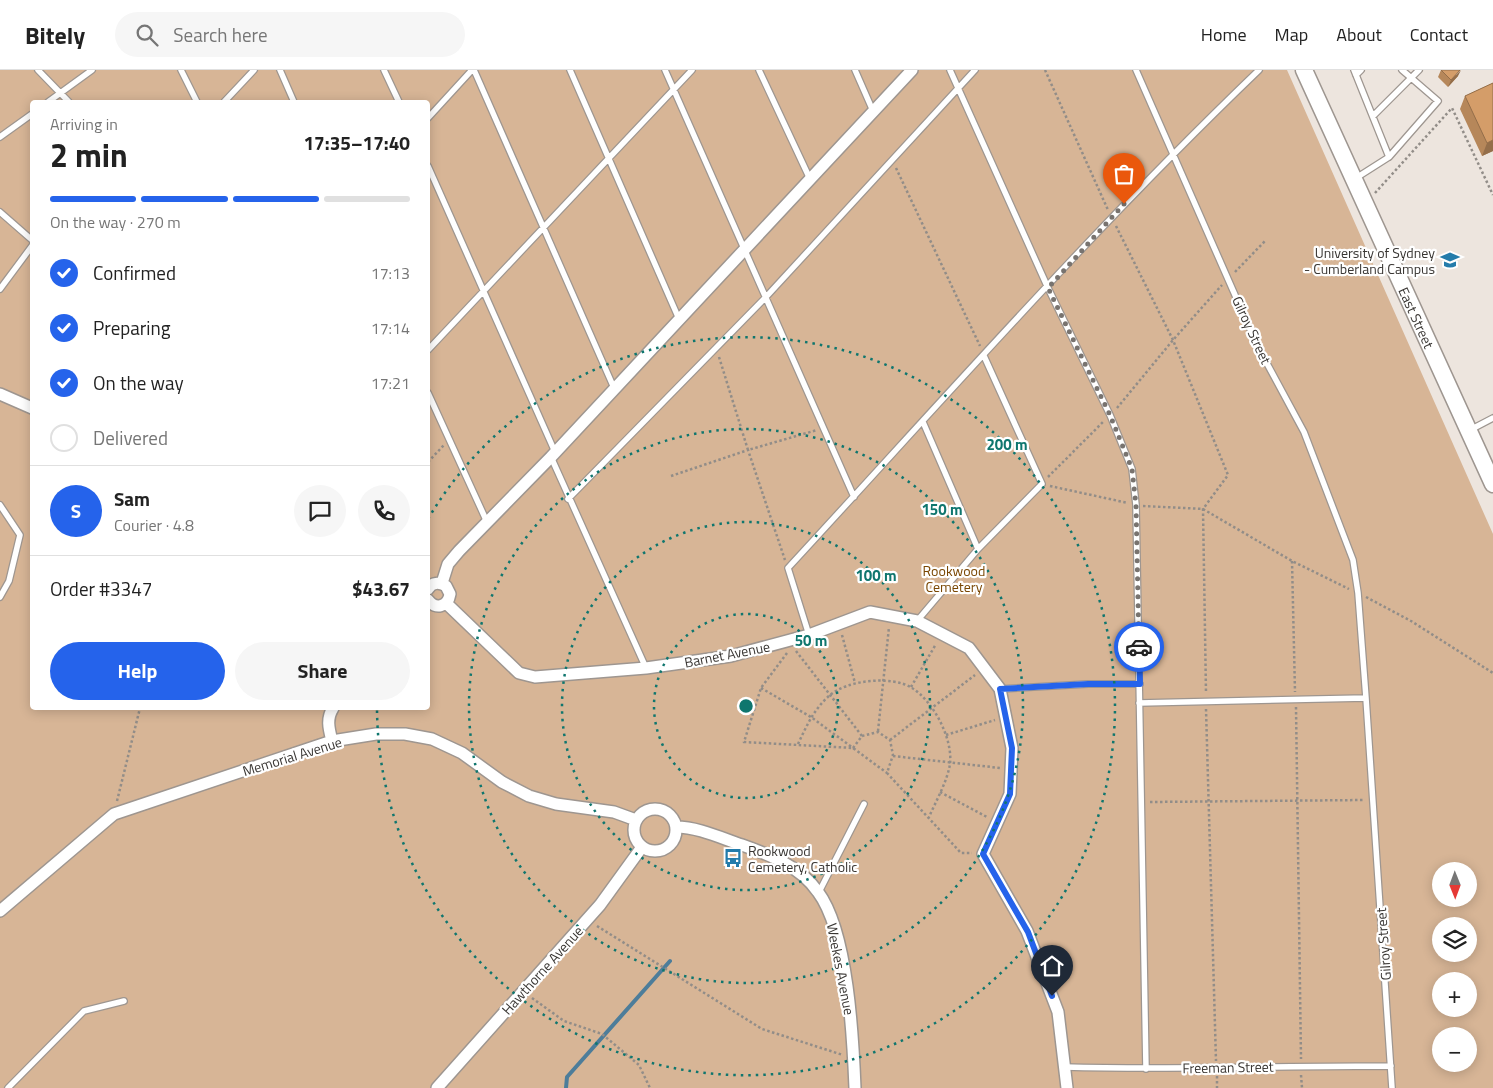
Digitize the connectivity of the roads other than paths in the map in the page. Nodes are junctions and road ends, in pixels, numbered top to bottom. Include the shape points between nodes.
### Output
1 (38, 70) edge
2 (92, 70) edge
3 (182, 70) edge
4 (254, 70) edge
5 (280, 70) edge
6 (384, 70) edge
7 (473, 70) edge
8 (570, 70) edge
9 (665, 70) edge
10 (692, 70) edge
11 (759, 70) edge
12 (855, 70) edge
13 (912, 70) edge
14 (950, 70) edge
15 (975, 70) edge
16 (1136, 70) edge
17 (1259, 70) edge
18 (1304, 70) edge
19 (1361, 70) edge
20 (1402, 70) edge
21 (1420, 70) edge
22 (1355, 73) edge
23 (1412, 78) junction
24 (958, 88) junction
25 (674, 90) junction
26 (62, 93) junction
27 (51, 100) edge
28 (67, 100) edge
29 (196, 100) edge
30 (226, 100) edge
31 (293, 100) edge
32 (398, 100) edge
33 (873, 111) junction
34 (30, 115) edge
35 (430, 116) edge
36 (1373, 116) junction
37 (0, 137) edge
38 (1173, 152) junction
39 (1389, 157) junction
40 (609, 159) junction
41 (430, 171) edge
42 (810, 179) junction
43 (1354, 179) junction
44 (0, 212) edge
45 (544, 227) junction
46 (30, 238) edge
47 (30, 249) edge
48 (744, 249) junction
49 (0, 288) edge
50 (1048, 288) junction
51 (483, 292) junction
52 (766, 297) junction
53 (679, 319) junction
54 (430, 348) edge
55 (984, 356) junction
56 (614, 388) junction
57 (0, 394) edge
58 (430, 398) edge
59 (30, 407) edge
60 (1493, 418) edge
61 (923, 422) junction
62 (1469, 431) junction
63 (553, 454) junction
64 (1493, 484) edge
65 (854, 497) junction
66 (568, 500) junction
67 (0, 505) edge
68 (487, 522) junction
69 (978, 549) junction
70 (442, 584) junction
71 (430, 587) edge
72 (0, 596) edge
73 (446, 603) junction
74 (430, 604) edge
75 (917, 621) junction
76 (809, 635) junction
77 (646, 668) junction
78 (1140, 684) junction
79 (1000, 689) junction
80 (1366, 698) junction
81 (1140, 703) junction
82 (332, 710) edge
83 (332, 741) junction
84 (864, 804) dead end
85 (636, 820) junction
86 (676, 827) junction
87 (642, 847) junction
88 (819, 892) junction
89 (0, 911) edge
90 (124, 1001) dead end
91 (1391, 1066) junction
92 (1065, 1067) junction
93 (1146, 1069) junction
94 (8, 1088) edge
95 (437, 1088) edge
96 (855, 1088) edge
97 (1067, 1088) edge
98 (1392, 1088) edge

1 - 26 lane
2 - 26 lane
3 - 29 lane
4 - 30 lane
5 - 31 lane
6 - 32 lane
7 - 35 lane
7 - 45 lane
8 - 40 lane
9 - 25 lane
10 - 25 lane
11 - 42 lane
12 - 33 lane
13 - 33 street
14 - 24 lane
15 - 24 lane
16 - 38 lane, Gilroy Street
17 - 38 lane
18 - 43 main road, East Street
19 - 22 lane
20 - 23 lane
21 - 23 lane
22 - 36 lane
23 - 36 lane
23 - 39 lane via 1438,101
24 - 50 lane
24 - 52 lane
25 - 40 lane
25 - 48 lane
26 - 27 lane
26 - 28 lane
33 - 42 street
34 - 37 lane
36 - 39 lane
38 - 50 lane
38 - 80 lane, Gilroy Street via 1257,345 1304,432 1353,560
39 - 43 lane
40 - 45 lane
40 - 53 lane
41 - 51 lane
42 - 48 street
43 - 62 main road, East Street
44 - 46 lane
45 - 51 lane
45 - 56 lane
47 - 49 lane
48 - 52 lane
48 - 53 street
50 - 55 lane
50 - 78 lane via 1110,415 1132,469 1136,505
51 - 54 lane
51 - 63 lane
52 - 65 lane
52 - 66 lane
53 - 56 street
55 - 61 lane
55 - 69 lane via 1042,484
56 - 63 street
57 - 59 street
58 - 68 lane
60 - 62 lane
61 - 65 lane
61 - 69 lane
62 - 64 main road, East Street
63 - 66 lane
63 - 68 street
65 - 76 lane via 788,568
66 - 77 lane
67 - 72 lane via 20,535 9,581
68 - 70 street via 448,564
69 - 75 lane
70 - 71 street
70 - 73 street via 449,592
73 - 74 street via 438,606
73 - 77 street, Barnet Avenue via 519,673 535,677
75 - 76 street, Barnet Avenue via 870,612
75 - 79 street, Barnet Avenue via 969,648
76 - 77 street, Barnet Avenue via 731,656
78 - 79 lane
78 - 81 lane
79 - 92 street, Barnet Avenue via 1012,748 1010,794 983,854 1028,932 1058,1012
80 - 81 lane
80 - 91 lane, Gilroy Street
81 - 93 lane
82 - 83 street via 328,726
83 - 85 street, Memorial Avenue via 393,733 425,737 462,753 502,782 529,796 556,804 614,812
83 - 89 street, Memorial Avenue via 114,814
84 - 88 lane
85 - 86 street via 648,810 659,809 668,814
85 - 87 street via 634,835
86 - 87 street via 672,843 663,849 652,851
86 - 88 street, Weekes Avenue via 690,828 778,859 801,874
87 - 95 street, Hawthorne Avenue via 587,920
88 - 96 street, Weekes Avenue via 830,915 841,957
90 - 94 lane via 84,1011
91 - 93 lane, Freeman Street
91 - 98 lane, Gilroy Street
92 - 93 lane, Freeman Street
92 - 97 street

